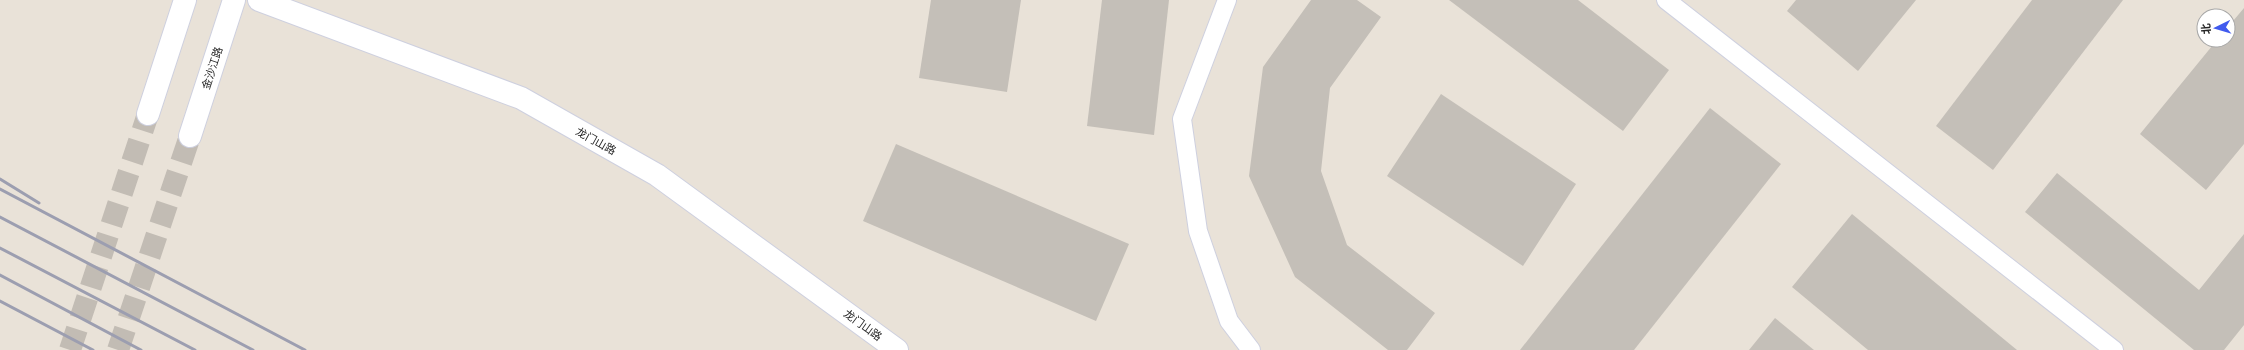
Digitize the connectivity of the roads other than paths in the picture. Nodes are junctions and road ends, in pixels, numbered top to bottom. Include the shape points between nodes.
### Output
1 (184, 0) edge
2 (234, 0) edge
3 (258, 0) edge
4 (1227, 0) edge
5 (1666, 0) edge
6 (148, 114) tunnel mouth
7 (190, 136) tunnel mouth
8 (897, 350) edge
9 (1251, 350) edge
10 (2114, 350) edge

1 - 6 street
2 - 7 street, 金沙江路
3 - 8 street, 龙门山路 via 521,98 657,175
4 - 9 lane via 1182,119 1198,231 1229,321
5 - 10 lane

